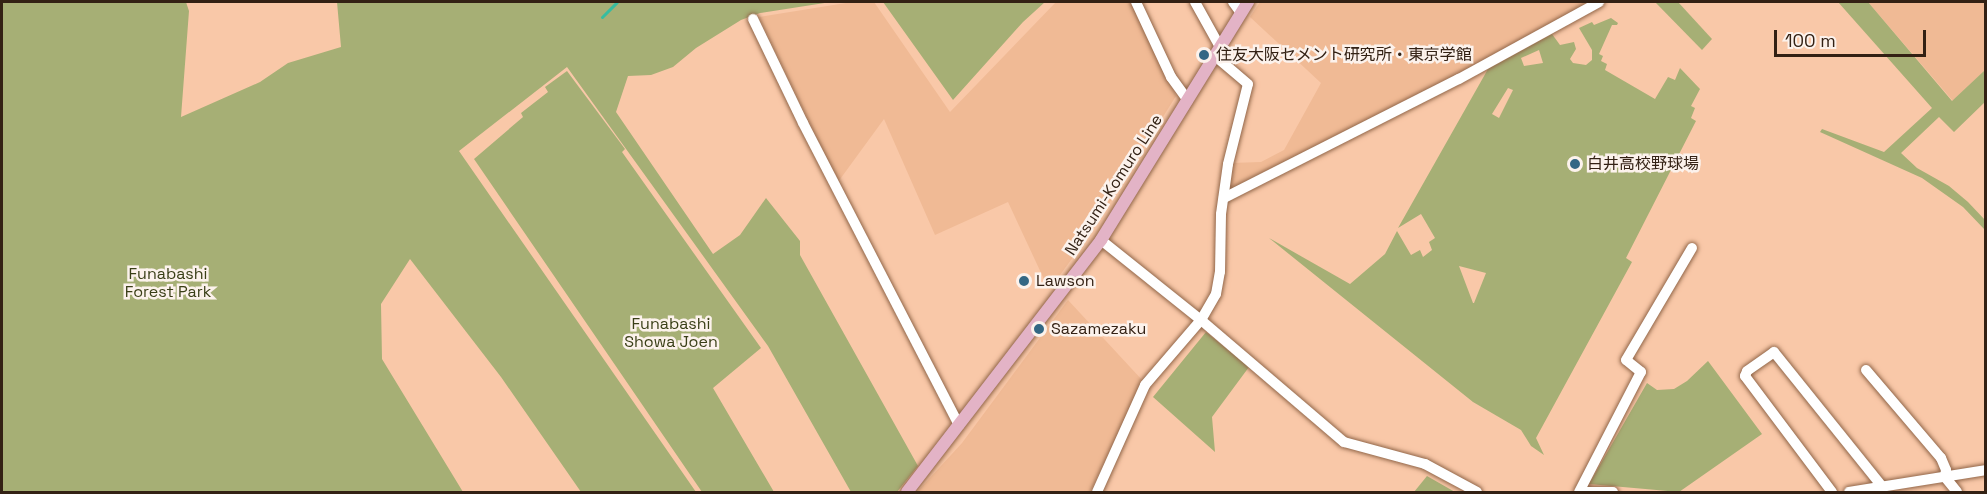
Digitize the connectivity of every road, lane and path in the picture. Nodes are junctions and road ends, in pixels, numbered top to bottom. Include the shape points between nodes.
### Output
1 (1136, 2) edge
2 (1195, 2) edge
3 (1233, 2) edge
4 (1248, 2) edge
5 (1599, 2) edge
6 (1241, 13) junction
7 (753, 19) dead end
8 (1217, 52) junction
9 (1188, 100) junction
10 (1224, 198) junction
11 (1101, 240) junction
12 (1692, 248) dead end
13 (1201, 320) junction
14 (1866, 370) dead end
15 (959, 425) junction
16 (1986, 470) edge
17 (1946, 477) junction
18 (1901, 483) junction
19 (1881, 485) junction
20 (1868, 490) edge
21 (907, 492) edge
22 (1097, 492) edge
23 (1477, 492) edge
24 (1580, 492) edge
25 (1613, 492) edge
26 (1832, 492) edge
27 (1849, 492) edge
28 (1908, 492) edge
29 (1957, 492) edge

1 - 9 street via 1172,77
2 - 8 street
3 - 6 street
4 - 6 main road, Natsumi-Komuro Line
5 - 10 street via 1460,79
6 - 8 main road, Natsumi-Komuro Line
7 - 15 street via 802,123
8 - 9 main road, Natsumi-Komuro Line
8 - 10 street via 1248,84 1228,164
9 - 11 main road, Natsumi-Komuro Line
10 - 13 street via 1218,284
11 - 13 street
11 - 15 main road, Natsumi-Komuro Line
12 - 24 street via 1626,360 1641,372
13 - 22 street via 1145,385
13 - 23 street via 1344,442 1434,467
14 - 17 street via 1941,458
15 - 21 main road, Natsumi-Komuro Line
16 - 17 street
17 - 18 street
17 - 29 street
18 - 19 street
18 - 28 street
19 - 20 street
19 - 26 street via 1774,352 1745,376
20 - 27 street
24 - 25 street

